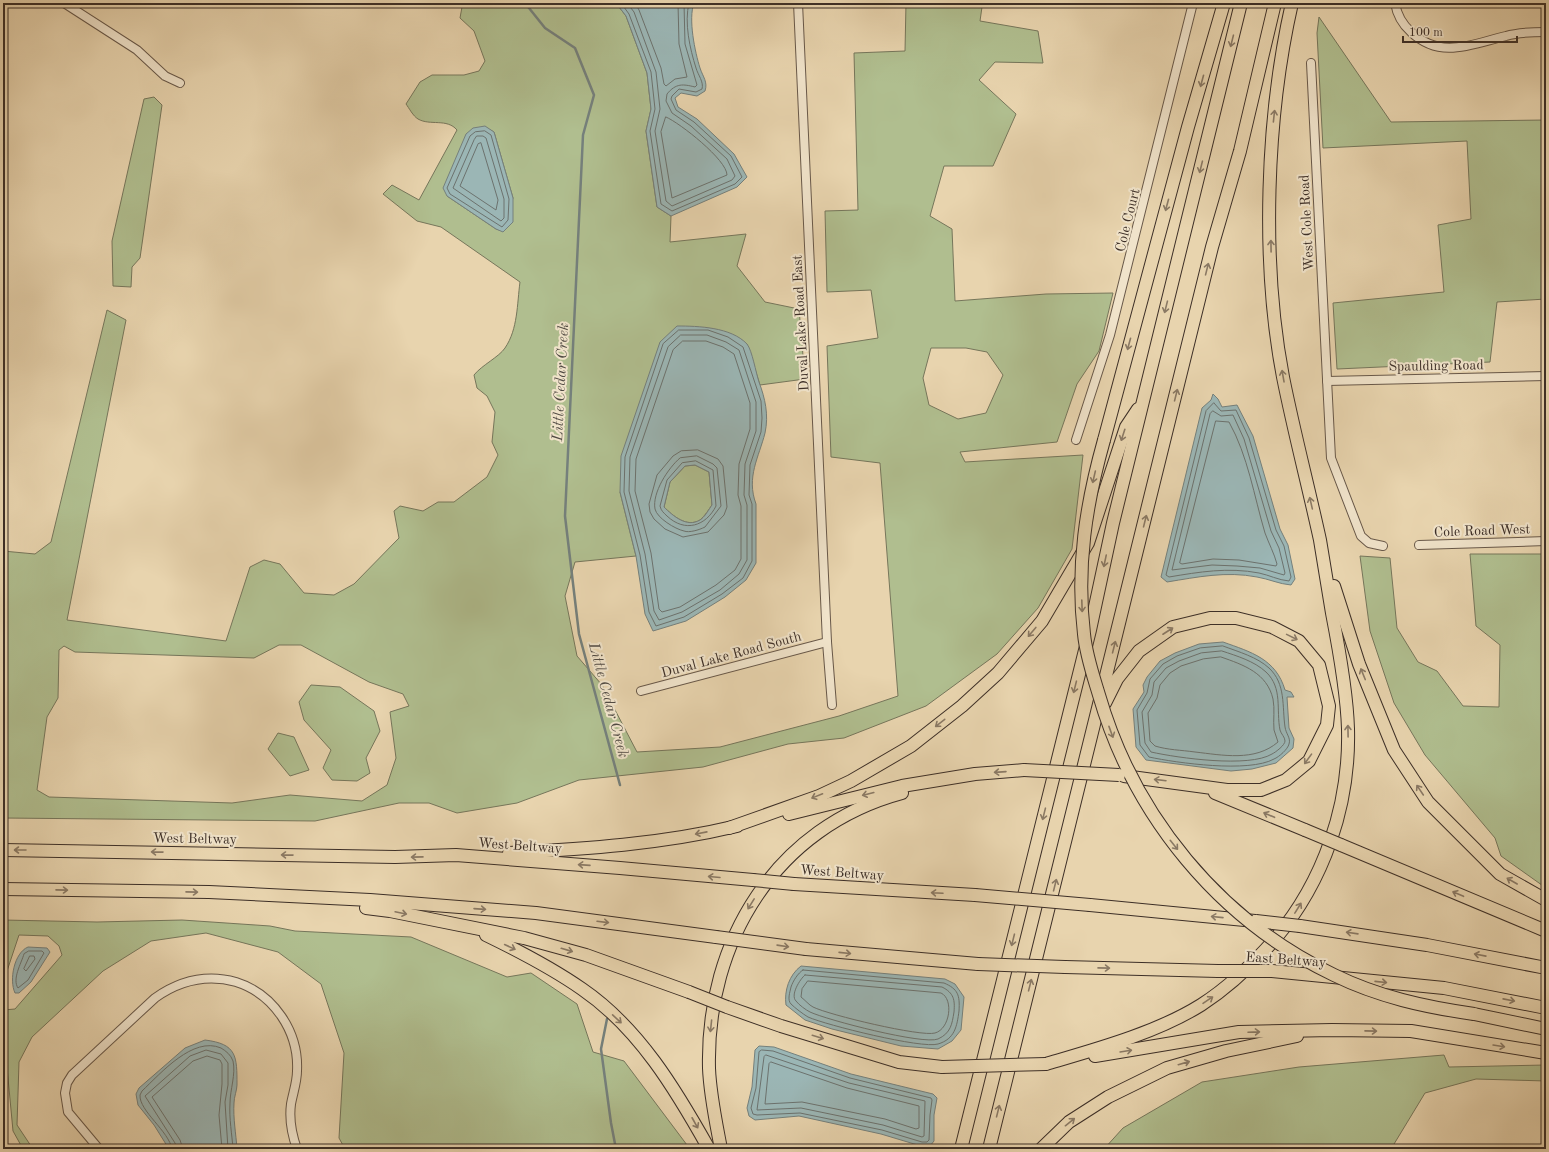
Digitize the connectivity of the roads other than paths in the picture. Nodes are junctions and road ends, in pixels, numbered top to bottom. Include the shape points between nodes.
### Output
1 (64, 3) edge
2 (798, 3) edge
3 (1193, 3) edge
4 (1224, 3) edge
5 (1241, 3) edge
6 (1275, 3) edge
7 (1292, 3) edge
8 (1396, 3) edge
9 (1546, 32) edge
10 (1311, 63) dead end
11 (180, 83) dead end
12 (1546, 376) edge
13 (1327, 381) junction
14 (1143, 401) junction
15 (1076, 440) dead end
16 (1320, 541) junction
17 (1546, 541) edge
18 (1419, 545) dead end
19 (1383, 546) dead end
20 (827, 642) junction
21 (641, 691) dead end
22 (832, 705) dead end
23 (1095, 726) junction
24 (975, 774) junction
25 (1199, 786) junction
26 (729, 828) junction
27 (3, 850) edge
28 (456, 855) junction
29 (3, 889) edge
30 (209, 892) junction
31 (1546, 900) edge
32 (461, 926) junction
33 (1546, 931) edge
34 (1546, 968) edge
35 (1546, 1008) edge
36 (1546, 1029) edge
37 (1332, 1030) junction
38 (1546, 1053) edge
39 (1046, 1064) junction
40 (100, 1149) edge
41 (298, 1149) edge
42 (710, 1149) edge
43 (721, 1149) edge
44 (961, 1149) edge
45 (989, 1149) edge
46 (1041, 1149) edge

1 - 11 street via 137,50 166,76
2 - 20 street, Duval Lake Road East
3 - 15 street, Cole Court via 1110,335
4 -> 36 highway, bridge via 1093,479 1083,540 1081,578 1084,635 1088,659 1114,743 1137,789 1182,856 1222,898 1252,924 1292,952 1334,975 1386,996 1426,1007
5 -> 14 highway
23 -> 6 highway via 1212,247 1240,151
16 -> 7 highway via 1283,375 1271,258 1270,203 1277,86
8 - 9 street via 1404,26 1424,43 1442,48 1456,48 1514,34
10 - 13 street, West Cole Road
12 - 13 street, Spaulding Road
13 - 19 street via 1331,458 1361,536 1369,543
14 -> 26 highway via 1126,427 1088,543 1042,621 998,673 962,706 911,746 851,781 819,796
14 -> 44 highway via 1088,637
31 -> 16 highway via 1500,874 1428,802 1394,750 1359,664
39 -> 16 highway via 1120,1042 1199,1006 1219,993 1259,958 1280,933 1296,912 1320,870 1339,816 1346,771 1348,728 1338,647
17 - 18 street, Cole Road West
20 - 21 street, Duval Lake Road South
20 - 22 street, Duval Lake Road East
23 -> 25 highway via 1117,679 1138,651 1173,627 1210,618 1236,618 1272,627 1300,641 1319,664 1329,706 1328,725 1309,761 1286,780 1261,790 1227,790
45 -> 23 highway
25 -> 24 highway, bridge via 1118,775 1024,770
24 -> 26 highway via 902,786
24 -> 43 highway via 894,795 851,812 808,840 764,884 737,928 721,969 711,1025 709,1068
33 -> 25 highway, bridge
26 -> 28 highway via 676,838 566,850
28 -> 27 highway, West Beltway via 395,857
34 -> 28 highway, West Beltway, bridge via 1427,945 1256,921 976,895 794,884
29 -> 30 highway
30 -> 32 highway via 390,911
30 -> 35 highway, East Beltway, bridge via 370,900 536,913 806,949 978,964 1272,971 1444,988
32 -> 39 highway, bridge via 524,938 586,955 781,1026 899,1062 942,1068
32 -> 42 highway via 525,954 582,989 604,1007 654,1060
37 -> 38 highway via 1411,1032
39 -> 37 highway via 1239,1032
46 -> 37 highway via 1076,1118 1108,1097 1167,1068 1226,1051
40 - 41 street via 68,1112 65,1093 72,1075 165,991 194,980 210,978 242,984 256,992 281,1014 288,1027 297,1058 290,1119

